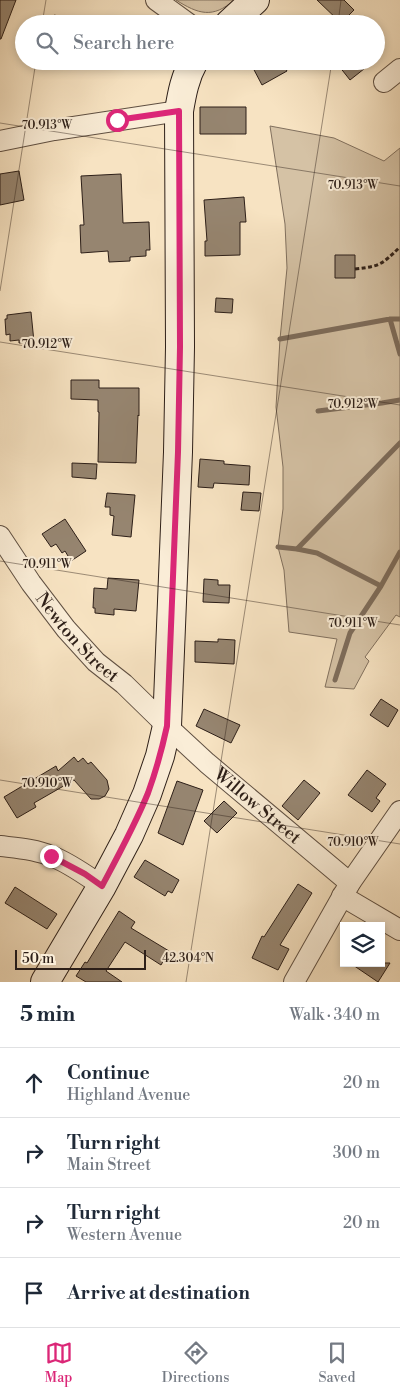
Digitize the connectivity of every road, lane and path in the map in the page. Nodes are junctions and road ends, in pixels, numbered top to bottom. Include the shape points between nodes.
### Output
1 (156, 0) edge
2 (255, 0) edge
3 (177, 15) edge
4 (239, 15) edge
5 (400, 69) edge
6 (189, 70) edge
7 (384, 82) dead end
8 (179, 111) junction
9 (0, 141) edge
10 (400, 247) edge
11 (355, 269) dead end
12 (0, 536) edge
13 (167, 726) junction
14 (400, 812) edge
15 (0, 846) edge
16 (102, 886) junction
17 (346, 890) junction
18 (400, 930) edge
19 (45, 982) edge
20 (294, 982) edge

1 - 3 street
2 - 4 main road
5 - 7 street
6 - 8 main road
8 - 9 street
8 - 13 main road via 180,347
10 - 11 path via 383,264
12 - 13 street, Newton Street via 66,629 96,662
13 - 16 main road via 147,794
13 - 17 street, Willow Street
14 - 17 street
15 - 16 street via 51,856
16 - 19 main road
17 - 18 street, Willow Street
17 - 20 street

